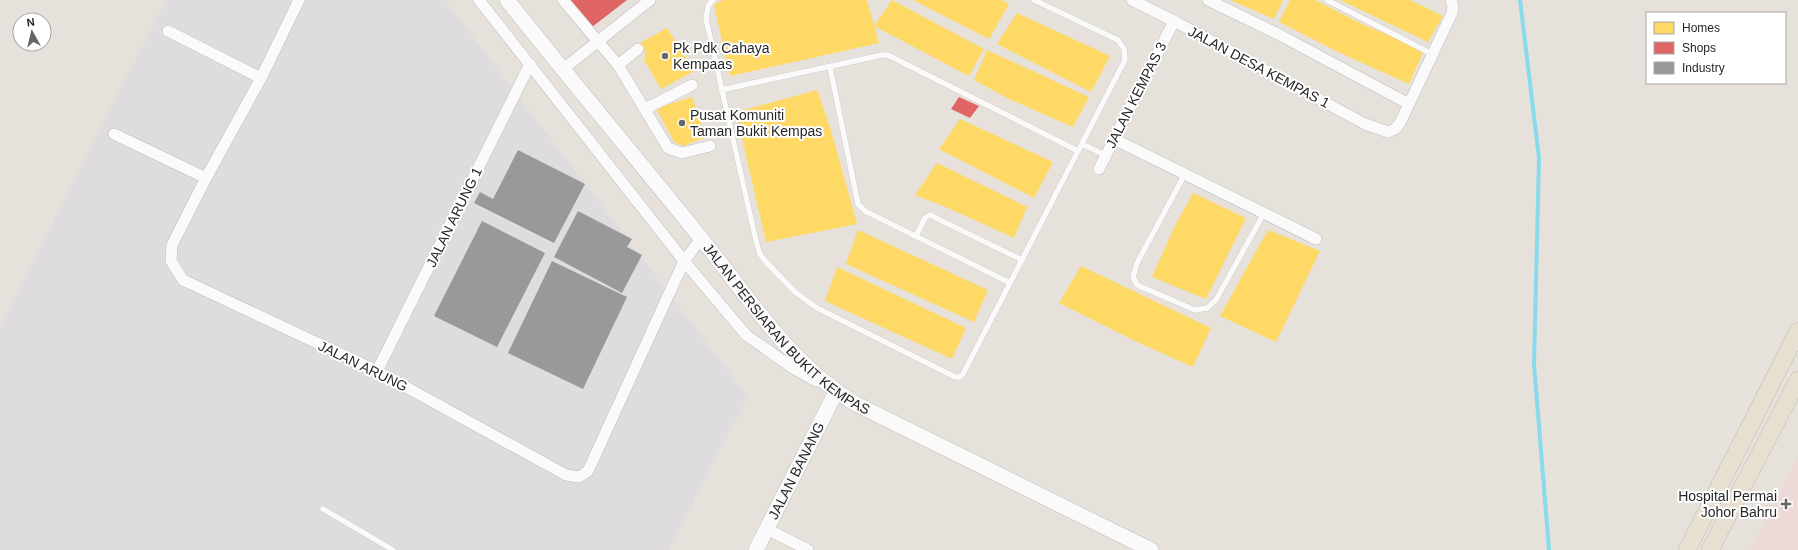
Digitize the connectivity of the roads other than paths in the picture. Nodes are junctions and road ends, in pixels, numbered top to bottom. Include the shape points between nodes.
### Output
1 (299, 0) edge
2 (479, 0) edge
3 (507, 0) edge
4 (563, 0) edge
5 (713, 0) edge
6 (1034, 0) edge
7 (1132, 0) edge
8 (1208, 0) edge
9 (1327, 0) edge
10 (1451, 0) edge
11 (645, 2) edge
12 (1174, 21) junction
13 (168, 31) dead end
14 (599, 41) junction
15 (638, 50) dead end
16 (1432, 54) junction
17 (530, 64) junction
18 (618, 65) junction
19 (830, 67) junction
20 (562, 70) junction
21 (261, 78) junction
22 (692, 85) dead end
23 (721, 90) junction
24 (1409, 104) junction
25 (645, 109) junction
26 (114, 134) dead end
27 (1114, 139) junction
28 (1082, 144) junction
29 (710, 146) dead end
30 (1078, 151) junction
31 (1105, 155) junction
32 (1099, 168) dead end
33 (1185, 174) junction
34 (206, 178) junction
35 (1264, 213) junction
36 (916, 236) junction
37 (701, 238) junction
38 (1316, 239) dead end
39 (1022, 260) junction
40 (684, 261) junction
41 (1010, 283) junction
42 (1798, 331) edge
43 (377, 371) junction
44 (1798, 380) edge
45 (836, 392) junction
46 (323, 509) dead end
47 (767, 529) junction
48 (393, 550) edge
49 (756, 550) edge
50 (808, 550) edge
51 (1151, 550) edge
52 (1687, 550) edge
53 (1710, 550) edge

1 - 21 street, JALAN ARUNG
2 - 17 street
3 - 20 street, JALAN PERSIARAN BUKIT KEMPAS
4 - 14 street
5 - 23 lane via 708,6 706,19
6 - 28 lane via 1118,40 1124,49 1125,60
7 - 12 street, JALAN DESA KEMPAS 1
8 - 24 street
9 - 16 lane
10 - 16 street via 1452,13
11 - 14 street
12 - 24 street, JALAN DESA KEMPAS 1 via 1365,124 1388,132 1395,129
12 - 27 street, JALAN KEMPAS 3
13 - 21 street
14 - 18 street
14 - 20 street
15 - 18 street
16 - 24 street
17 - 40 street
17 - 43 street, JALAN ARUNG 1
18 - 25 street
19 - 23 lane
19 - 30 lane via 888,55
19 - 36 lane via 858,204 865,211
20 - 37 street, JALAN PERSIARAN BUKIT KEMPAS
21 - 34 street, JALAN ARUNG
22 - 25 street
23 - 41 lane via 760,254 795,292 817,308 955,377 960,377
25 - 29 street via 668,148 682,153
26 - 34 street
27 - 31 street, JALAN KEMPAS 3
27 - 33 street
28 - 30 lane
28 - 31 lane
30 - 39 lane
31 - 32 street, JALAN KEMPAS 3
33 - 35 street
33 - 35 lane via 1137,263 1133,277 1137,285 1195,310 1207,308 1216,300
34 - 43 street, JALAN ARUNG via 172,245 171,261 183,280
35 - 38 street
36 - 39 lane via 925,218 930,215
36 - 41 lane
37 - 40 street, JALAN ARUNG
37 - 45 street, JALAN PERSIARAN BUKIT KEMPAS via 792,352
39 - 41 lane
40 - 43 street, JALAN ARUNG via 588,471 579,477 566,475
40 - 45 street via 746,335 793,368
42 - 52 main road
44 - 53 main road
45 - 47 street, JALAN BANANG
45 - 51 street, JALAN PERSIARAN BUKIT KEMPAS
46 - 48 lane
47 - 49 street, JALAN BANANG
47 - 50 street

